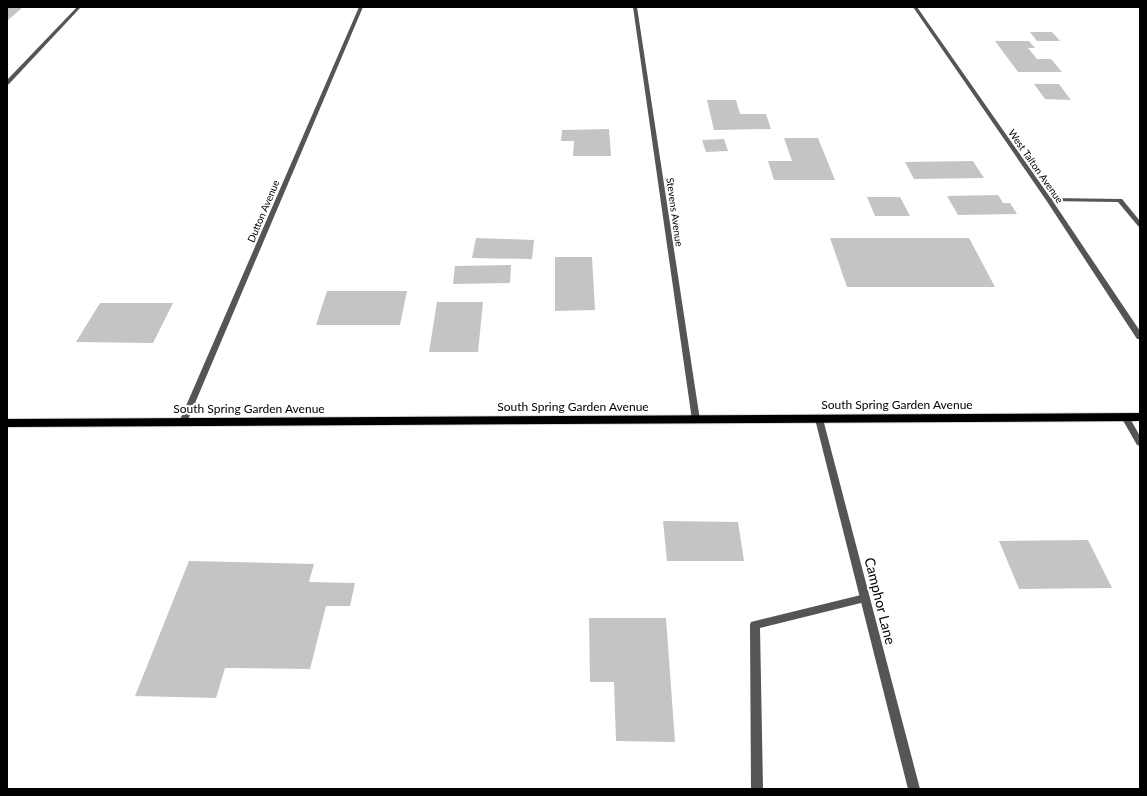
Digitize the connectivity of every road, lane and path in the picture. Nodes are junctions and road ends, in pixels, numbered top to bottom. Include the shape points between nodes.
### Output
1 (80, 7) edge
2 (361, 7) edge
3 (635, 7) edge
4 (915, 7) edge
5 (7, 83) edge
6 (1049, 200) junction
7 (1140, 225) edge
8 (1140, 336) edge
9 (1125, 417) junction
10 (1140, 417) edge
11 (819, 419) junction
12 (696, 420) junction
13 (183, 422) junction
14 (7, 423) edge
15 (1140, 443) edge
16 (865, 598) junction
17 (757, 789) edge
18 (914, 789) edge

1 - 5 street
2 - 13 street, Dutton Avenue
3 - 12 street, Stevens Avenue
4 - 6 street, West Talton Avenue
6 - 7 street via 1120,200
6 - 8 street, West Talton Avenue
9 - 10 highway, South Spring Garden Avenue
9 - 11 highway, South Spring Garden Avenue
9 - 15 street
11 - 12 highway, South Spring Garden Avenue
11 - 16 street, Camphor Lane
12 - 13 highway, South Spring Garden Avenue
13 - 14 highway, South Spring Garden Avenue
16 - 17 street via 755,625
16 - 18 street, Camphor Lane

